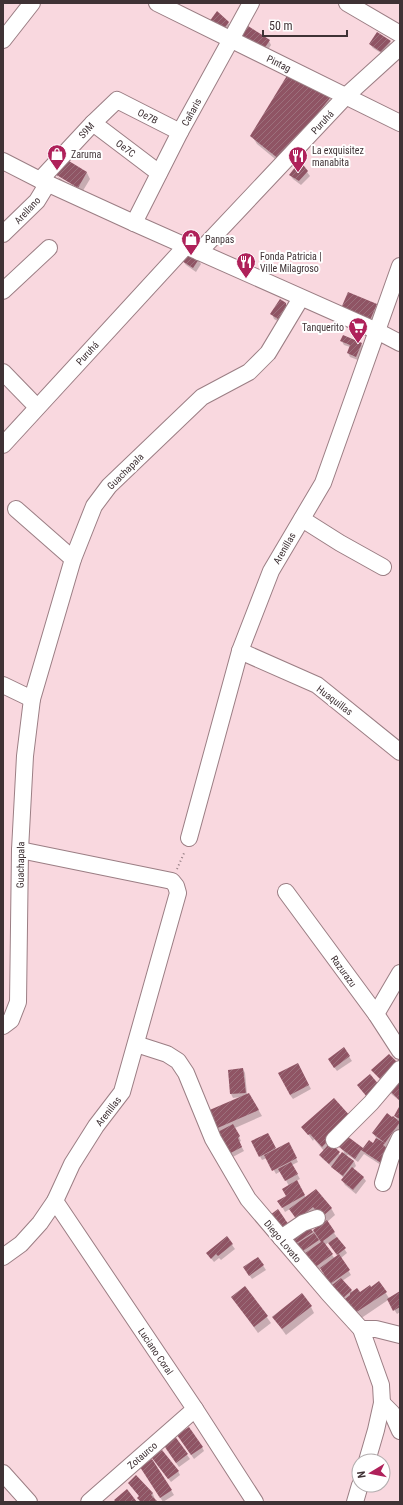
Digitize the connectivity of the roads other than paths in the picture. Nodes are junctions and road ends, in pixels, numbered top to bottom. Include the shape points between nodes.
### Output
1 (32, 3) edge
2 (157, 3) edge
3 (251, 3) edge
4 (347, 3) edge
5 (400, 34) edge
6 (4, 38) edge
7 (231, 40) junction
8 (400, 47) edge
9 (346, 96) junction
10 (117, 100) joint
11 (93, 123) junction
12 (400, 123) edge
13 (180, 132) junction
14 (3, 161) edge
15 (159, 173) junction
16 (44, 182) junction
17 (134, 223) junction
18 (3, 234) edge
19 (49, 248) dead end
20 (192, 249) junction
21 (400, 266) edge
22 (3, 291) edge
23 (301, 298) junction
24 (377, 331) junction
25 (400, 343) edge
26 (3, 372) edge
27 (36, 407) junction
28 (3, 445) edge
29 (16, 509) dead end
30 (302, 519) junction
31 (72, 559) junction
32 (383, 567) dead end
33 (240, 651) junction
34 (3, 685) edge
35 (32, 699) junction
36 (400, 752) edge
37 (190, 838) road end
38 (20, 850) junction
39 (286, 892) dead end
40 (400, 973) edge
41 (376, 1014) junction
42 (3, 1026) edge
43 (136, 1044) junction
44 (400, 1051) edge
45 (400, 1069) edge
46 (400, 1138) edge
47 (334, 1140) dead end
48 (383, 1183) dead end
49 (55, 1201) junction
50 (317, 1218) dead end
51 (281, 1238) junction
52 (3, 1257) edge
53 (361, 1330) junction
54 (400, 1335) edge
55 (382, 1403) junction
56 (195, 1409) junction
57 (400, 1431) edge
58 (369, 1453) edge
59 (5, 1480) edge
60 (29, 1502) edge
61 (89, 1502) edge
62 (255, 1502) edge

1 - 6 street
2 - 7 street, Pintag
3 - 7 street, Cañaris
4 - 5 street
7 - 9 street, Pintag
7 - 13 street, Cañaris
8 - 9 street, Puruhá
9 - 12 street, Pintag
9 - 20 street, Puruhá
10 - 11 street, S9M
10 - 13 street, Oe7B
11 - 15 street, Oe7C
11 - 16 street, S9M
13 - 15 street, Cañaris
14 - 16 street
15 - 17 street, Cañaris
16 - 17 street
16 - 18 street, Arellano via 37,201
17 - 20 street
19 - 22 street
20 - 23 street
20 - 27 street, Puruhá
21 - 24 street, Arenillas
23 - 24 street
23 - 31 street, Guachapala via 268,352 249,372 202,396 109,486 94,506
24 - 25 street
24 - 30 street, Arenillas via 323,483
26 - 27 street
27 - 28 street, Puruhá
29 - 31 street
30 - 32 street via 340,544
30 - 33 street, Arenillas via 271,571
31 - 35 street, Guachapala
33 - 36 street, Huaquillas via 317,685
33 - 37 street, Arenillas
34 - 35 street
35 - 38 street, Guachapala via 24,756
38 - 42 street, Guachapala via 18,1002 11,1020
38 - 43 street, Arenillas via 175,887
39 - 41 street, Razurazu
40 - 41 street
41 - 44 street, Razurazu
43 - 49 street, Arenillas via 122,1092 72,1164
43 - 51 street, Diego Lovato via 167,1054 178,1061 186,1073 217,1146 248,1199
45 - 47 street
46 - 48 street
49 - 52 street, Arenillas via 21,1244
49 - 56 street, Luciano Coral
50 - 51 street via 303,1223
51 - 53 street, Diego Lovato
53 - 54 street via 376,1329
53 - 55 street, Diego Lovato via 381,1385
55 - 57 street via 392,1413
55 - 58 street, Diego Lovato
56 - 61 street, Zotaurco
56 - 62 street, Luciano Coral
59 - 60 street

